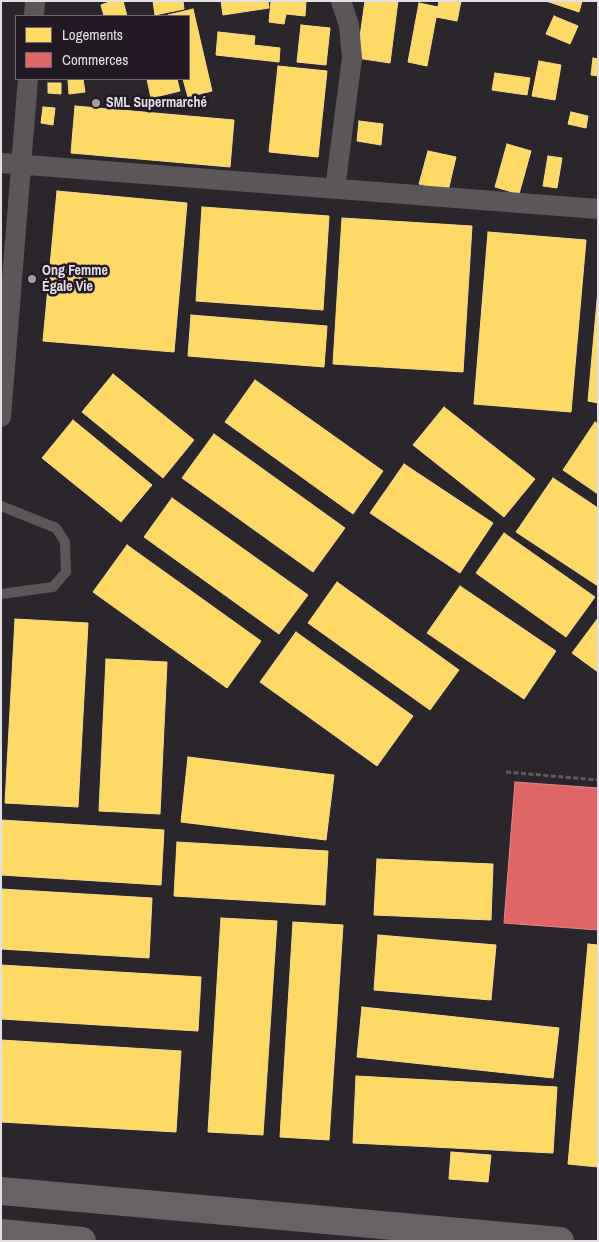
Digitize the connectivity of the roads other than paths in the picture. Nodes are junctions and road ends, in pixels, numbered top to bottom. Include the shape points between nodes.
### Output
1 (35, 1) edge
2 (341, 1) edge
3 (34, 15) edge
4 (28, 80) edge
5 (1, 163) edge
6 (22, 165) junction
7 (335, 189) junction
8 (598, 209) edge
9 (1, 417) edge
10 (1, 506) edge
11 (1, 594) edge
12 (1, 1191) edge
13 (1, 1233) edge
14 (82, 1241) edge
15 (560, 1241) edge

1 - 3 street
2 - 7 street via 349,25 352,58
4 - 6 street
5 - 6 street
6 - 7 street
6 - 9 street
7 - 8 street
10 - 11 lane via 56,528 65,542 66,572 53,587
12 - 15 main road
13 - 14 main road

